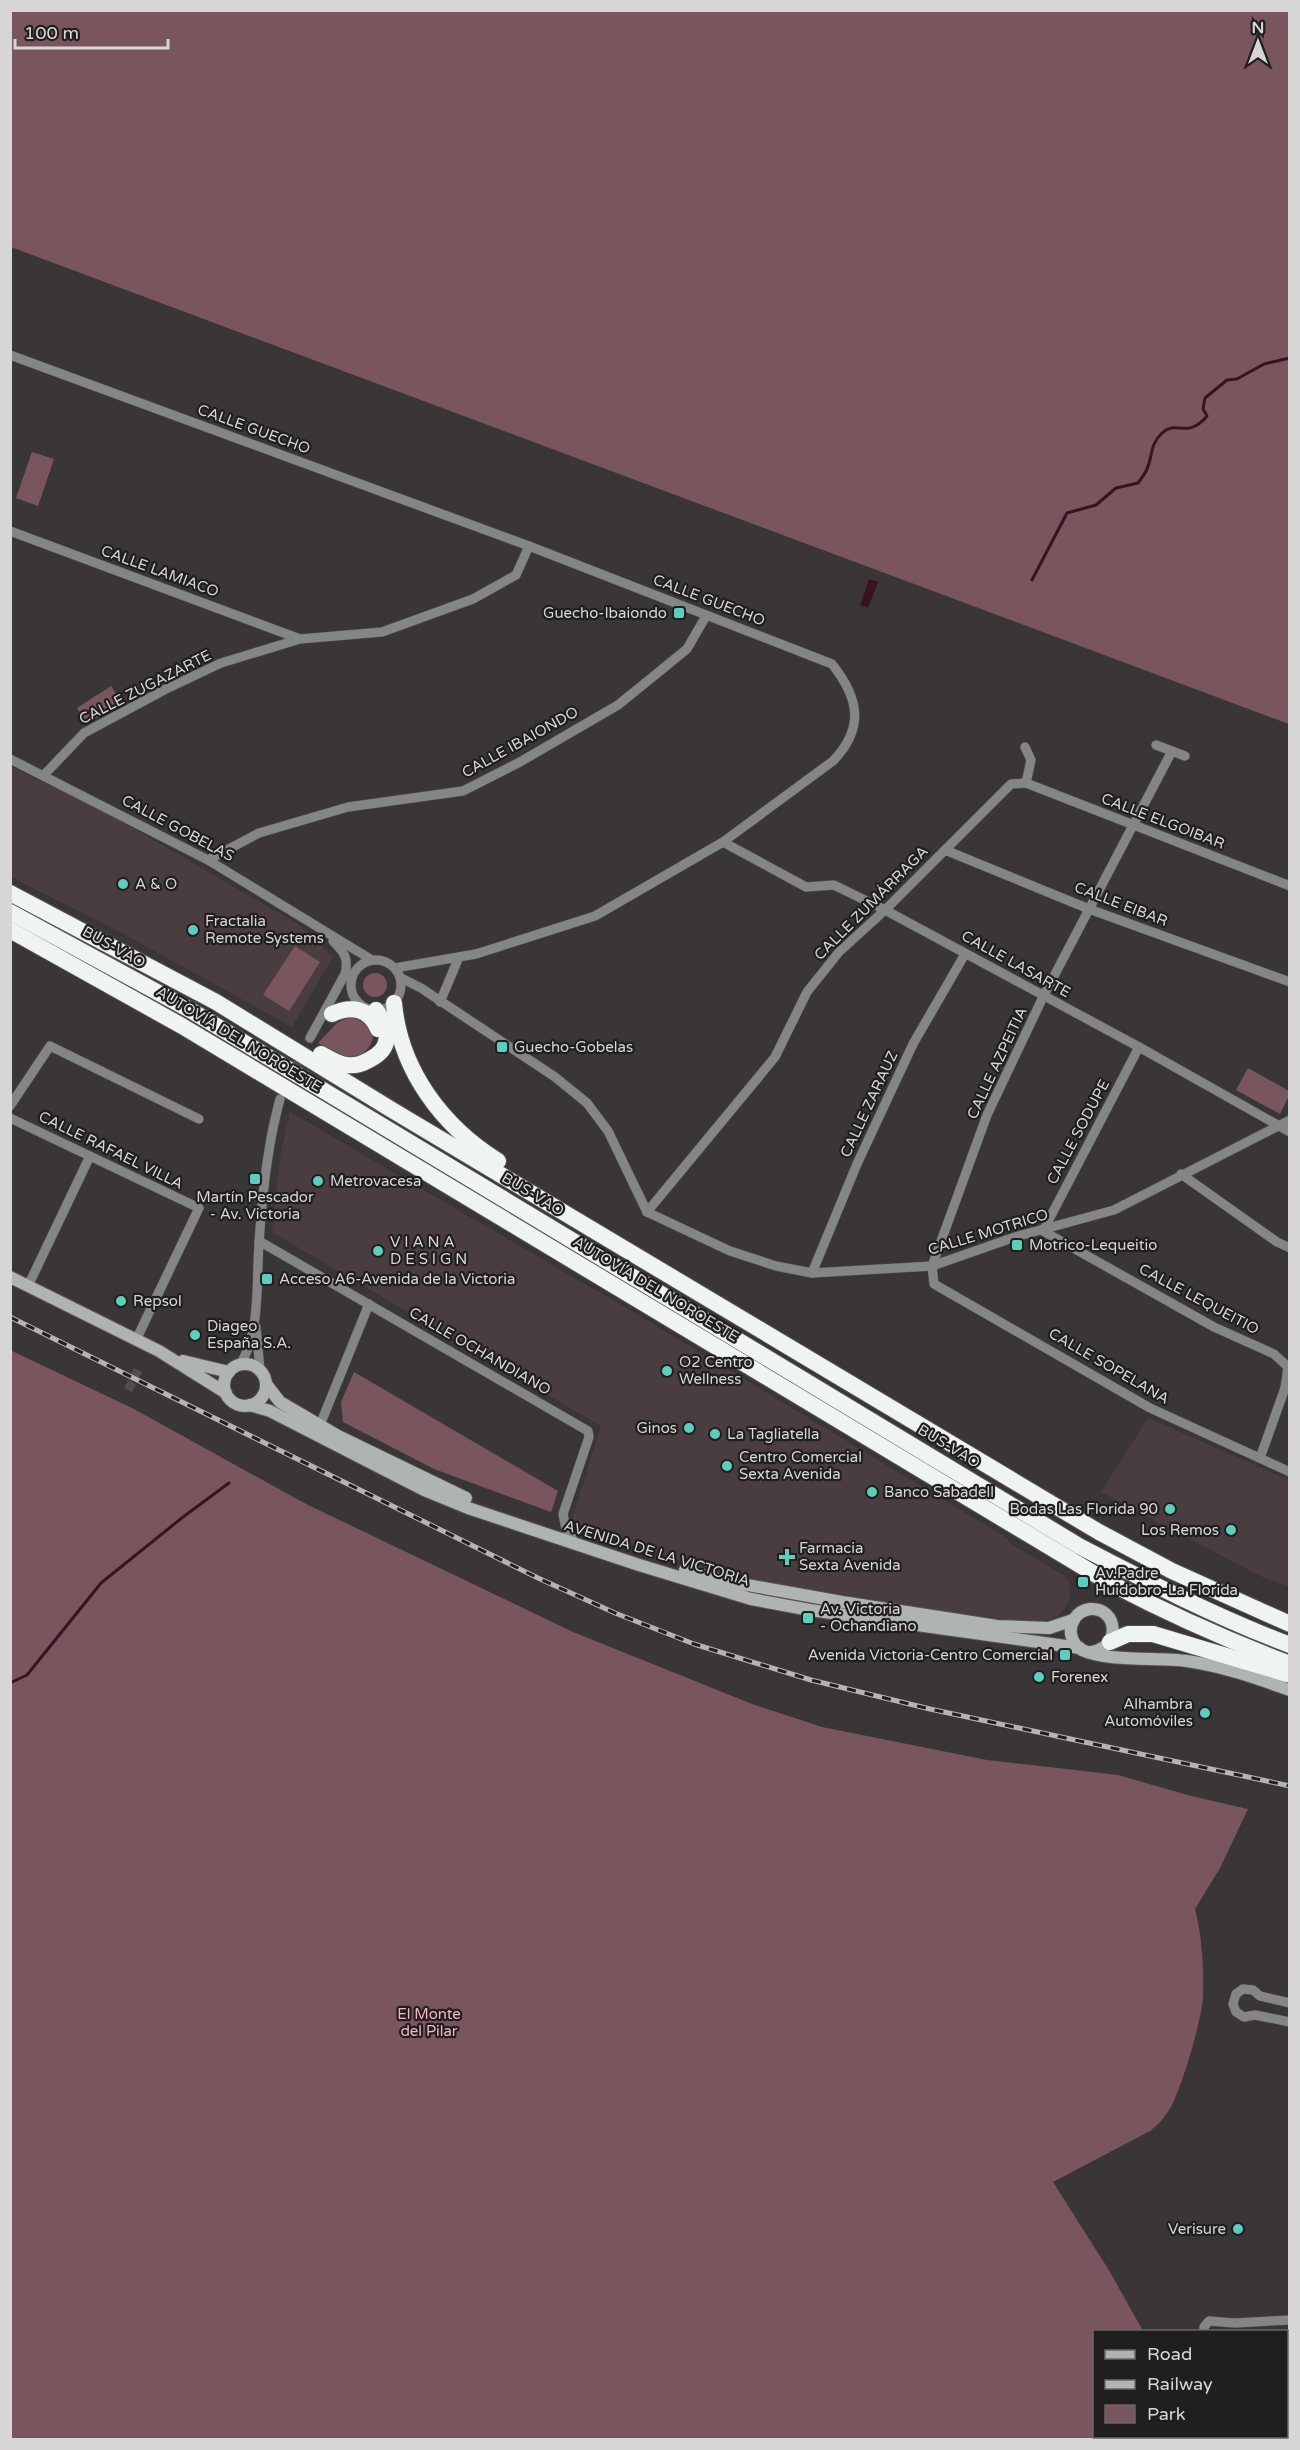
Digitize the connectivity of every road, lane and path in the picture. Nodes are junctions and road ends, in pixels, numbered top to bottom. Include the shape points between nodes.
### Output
1 (10, 355) edge
2 (10, 531) edge
3 (529, 546) junction
4 (706, 616) junction
5 (300, 639) junction
6 (1156, 745) dead end
7 (1025, 747) dead end
8 (1172, 751) junction
9 (1185, 756) dead end
10 (10, 759) edge
11 (44, 775) junction
12 (1026, 783) junction
13 (1133, 826) junction
14 (723, 842) junction
15 (945, 850) junction
16 (208, 860) junction
17 (1290, 886) edge
18 (10, 893) edge
19 (1089, 909) junction
20 (885, 910) junction
21 (10, 912) edge
22 (10, 930) edge
23 (326, 933) junction
24 (342, 943) junction
25 (965, 954) junction
26 (459, 957) junction
27 (372, 960) junction
28 (395, 968) junction
29 (356, 970) junction
30 (400, 978) junction
31 (351, 981) junction
32 (1290, 982) edge
33 (1043, 997) junction
34 (397, 999) junction
35 (435, 999) junction
36 (356, 1000) junction
37 (376, 1010) junction
38 (326, 1016) junction
39 (291, 1046) junction
40 (1139, 1047) junction
41 (369, 1060) junction
42 (280, 1099) tunnel mouth
43 (10, 1106) edge
44 (10, 1118) edge
45 (199, 1119) dead end
46 (1290, 1120) edge
47 (1278, 1125) junction
48 (1290, 1132) edge
49 (90, 1156) junction
50 (1181, 1174) junction
51 (523, 1187) junction
52 (647, 1212) junction
53 (1043, 1231) junction
54 (259, 1241) junction
55 (1290, 1248) edge
56 (932, 1266) junction
57 (812, 1273) junction
58 (10, 1277) edge
59 (28, 1286) junction
60 (369, 1304) junction
61 (255, 1315) junction
62 (136, 1340) junction
63 (159, 1352) junction
64 (240, 1365) junction
65 (260, 1370) junction
66 (229, 1372) junction
67 (266, 1384) junction
68 (226, 1393) junction
69 (250, 1405) junction
70 (320, 1425) junction
71 (1260, 1458) junction
72 (1290, 1472) edge
73 (572, 1537) junction
74 (1073, 1620) junction
75 (1290, 1624) edge
76 (1112, 1639) junction
77 (1290, 1644) edge
78 (1085, 1650) junction
79 (1146, 1657) junction
80 (1290, 1664) edge
81 (1290, 1675) edge
82 (1290, 1690) edge
83 (1290, 2003) edge
84 (1290, 2022) edge
85 (1290, 2320) edge
86 (1204, 2330) edge

1 - 3 street, CALLE GUECHO
2 - 5 street, CALLE LAMIACO
3 - 4 street, CALLE GUECHO
3 - 5 street, CALLE ZUGAZARTE via 516,575 474,599 382,632
4 - 14 street, CALLE GUECHO via 832,664 845,679 856,717 845,749 833,761
4 - 16 street, CALLE IBAIONDO via 687,650 618,705 463,790 348,807 259,833
5 - 11 street, CALLE ZUGAZARTE via 221,663 166,689 84,733
6 - 8 street
7 - 12 street via 1032,760
8 - 9 street
8 - 13 street, CALLE AZPEITIA
10 - 11 street, CALLE GOBELAS
11 - 16 street, CALLE GOBELAS
12 - 13 street, CALLE ELGOIBAR
12 - 15 street, CALLE ZUMÁRRAGA via 1011,784
13 - 17 street, CALLE ELGOIBAR
13 - 19 street, CALLE AZPEITIA
14 - 20 street, CALLE LASARTE via 806,887 834,885
14 - 26 street, CALLE GUECHO via 595,916
15 - 19 street, CALLE EIBAR
15 - 20 street, CALLE ZUMÁRRAGA
16 - 23 street, CALLE GOBELAS
18 - 39 highway, AUTOVÍA DEL NOROESTE
19 - 32 street, CALLE EIBAR
19 - 33 street, CALLE AZPEITIA
20 - 25 street, CALLE LASARTE
20 - 52 street, CALLE ZUMÁRRAGA via 839,952 807,992 774,1057
21 - 77 highway, BUS-VAO via 200,1016 1078,1545 1177,1597
22 - 80 highway, AUTOVÍA DEL NOROESTE via 182,1026 1099,1577 1166,1612
23 - 24 street, CALLE GOBELAS
23 - 38 street, CALLE GOBELAS via 345,953 348,964
24 - 27 street, CALLE GOBELAS
24 - 29 street, CALLE GOBELAS via 354,957
25 - 33 street, CALLE LASARTE
25 - 57 street, CALLE ZARAUZ via 913,1044
26 - 28 street, CALLE GUECHO
26 - 35 street
27 - 28 street
27 - 29 street
28 - 30 street
29 - 31 street
30 - 34 street
30 - 35 street
31 - 36 street
31 - 38 street
33 - 40 street, CALLE LASARTE
33 - 56 street, CALLE AZPEITIA via 987,1115
34 - 35 street via 412,990
34 - 37 street via 389,1007
34 - 51 highway via 404,1048 422,1087 446,1120 513,1170
35 - 52 street via 555,1077 587,1103 608,1131
36 - 37 street
36 - 38 street via 343,1003
37 - 41 highway via 384,1022 386,1043
38 - 41 highway via 352,1008 373,1020 380,1039
39 - 41 highway via 316,1051 348,1065 361,1065
39 - 51 highway, AUTOVÍA DEL NOROESTE
40 - 47 street, CALLE LASARTE
40 - 53 street, CALLE SODUPE
42 - 54 street via 267,1154
43 - 45 street via 50,1046
44 - 49 street, CALLE RAFAEL VILLA
46 - 47 street, CALLE MOTRICO
47 - 48 street, CALLE LASARTE
47 - 50 street, CALLE MOTRICO
49 - 59 street
49 - 62 street, CALLE RAFAEL VILLA via 199,1208
50 - 53 street, CALLE MOTRICO via 1114,1210
50 - 55 street
51 - 75 highway, AUTOVÍA DEL NOROESTE via 1099,1532 1172,1571
52 - 57 street, CALLE MOTRICO via 730,1251
53 - 56 street, CALLE MOTRICO
53 - 71 street, CALLE LEQUEITIO via 1214,1327 1274,1354 1288,1368 1285,1388
54 - 60 street, CALLE OCHANDIANO
54 - 61 street
56 - 57 street, CALLE MOTRICO
56 - 71 street, CALLE SOPELANA via 934,1284 1150,1408
58 - 59 street
59 - 62 street
60 - 70 street
60 - 73 street, CALLE OCHANDIANO via 588,1431 590,1437 563,1514
61 - 64 street via 249,1350
61 - 65 street
62 - 63 street
63 - 66 street
63 - 68 street
64 - 65 street
64 - 66 street
65 - 67 street
66 - 68 street
67 - 69 street via 262,1398
67 - 70 street, AVENIDA DE LA VICTORIA via 280,1402
68 - 69 street via 238,1404
69 - 78 street, AVENIDA DE LA VICTORIA via 270,1411 413,1485 468,1508 751,1599
70 - 73 street, AVENIDA DE LA VICTORIA via 462,1497
71 - 72 street, CALLE SOPELANA
73 - 74 street, AVENIDA DE LA VICTORIA via 725,1581 920,1615 1023,1629 1049,1628
74 - 76 street via 1083,1611 1096,1610 1112,1622
74 - 78 street via 1072,1638
76 - 78 street via 1102,1649
76 - 79 street, AVENIDA DE LA VICTORIA via 1122,1649
76 - 81 highway via 1137,1632 1153,1634
78 - 79 street, AVENIDA DE LA VICTORIA via 1117,1657
79 - 82 street, AVENIDA DE LA VICTORIA via 1210,1665
83 - 84 street via 1243,1989 1236,1994 1233,2004 1244,2017 1255,2014
85 - 86 street via 1209,2321

